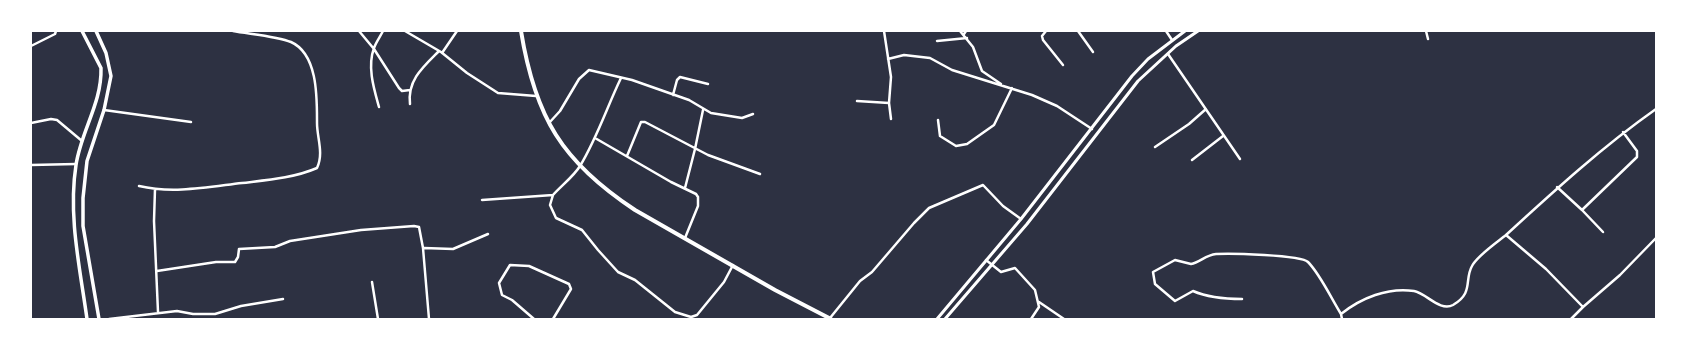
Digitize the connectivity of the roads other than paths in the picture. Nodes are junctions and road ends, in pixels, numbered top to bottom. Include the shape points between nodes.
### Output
1 (56, 31) edge
2 (82, 31) edge
3 (96, 31) edge
4 (233, 31) edge
5 (359, 31) edge
6 (383, 31) edge
7 (405, 31) edge
8 (457, 31) edge
9 (522, 31) edge
10 (884, 31) edge
11 (960, 31) edge
12 (966, 31) edge
13 (1046, 31) edge
14 (1078, 31) edge
15 (1166, 31) edge
16 (1185, 31) edge
17 (1198, 31) edge
18 (1426, 31) edge
19 (964, 34) junction
20 (967, 38) junction
21 (1428, 39) dead end
22 (1172, 40) junction
23 (937, 41) dead end
24 (31, 46) edge
25 (374, 49) junction
26 (439, 51) junction
27 (1093, 52) dead end
28 (442, 53) junction
29 (1168, 54) junction
30 (888, 59) junction
31 (1063, 65) dead end
32 (621, 78) junction
33 (708, 84) dead end
34 (1003, 86) junction
35 (1013, 88) junction
36 (410, 90) junction
37 (673, 95) junction
38 (536, 96) junction
39 (857, 101) dead end
40 (889, 103) junction
41 (410, 104) dead end
42 (379, 107) dead end
43 (1206, 109) junction
44 (1656, 109) edge
45 (104, 110) junction
46 (703, 110) junction
47 (753, 114) dead end
48 (891, 119) dead end
49 (938, 120) dead end
50 (191, 122) dead end
51 (31, 123) edge
52 (549, 123) junction
53 (1092, 129) junction
54 (1623, 132) junction
55 (1098, 133) junction
56 (1223, 136) junction
57 (595, 138) junction
58 (82, 142) junction
59 (1155, 147) dead end
60 (695, 149) junction
61 (627, 156) junction
62 (1240, 159) dead end
63 (1192, 160) dead end
64 (76, 164) junction
65 (31, 165) edge
66 (580, 167) junction
67 (760, 174) dead end
68 (139, 186) dead end
69 (685, 188) junction
70 (1557, 188) junction
71 (155, 189) junction
72 (553, 195) junction
73 (482, 200) dead end
74 (1582, 210) junction
75 (1021, 219) junction
76 (1603, 232) dead end
77 (488, 234) dead end
78 (1506, 235) junction
79 (1656, 238) edge
80 (685, 239) junction
81 (423, 248) junction
82 (986, 260) junction
83 (733, 265) junction
84 (991, 266) junction
85 (157, 271) junction
86 (372, 282) dead end
87 (283, 299) dead end
88 (1242, 299) dead end
89 (1039, 302) junction
90 (1583, 307) junction
91 (158, 312) junction
92 (1341, 314) junction
93 (87, 319) edge
94 (99, 319) edge
95 (109, 319) edge
96 (378, 319) edge
97 (429, 319) edge
98 (534, 319) edge
99 (553, 319) edge
100 (830, 319) edge
101 (936, 319) edge
102 (945, 319) edge
103 (1031, 319) edge
104 (1064, 319) edge
105 (1342, 319) edge
106 (1571, 319) edge

1 - 24 street via 55,34
2 - 58 main road via 101,68 97,101
3 - 45 main road via 106,53 111,76
4 - 71 street via 290,42 306,56 313,81 320,162 317,168 307,172 278,178 200,188
5 - 25 street
6 - 25 street
7 - 26 street
8 - 28 street
9 - 38 highway
10 - 30 street
11 - 19 street
12 - 19 street
13 - 31 street via 1042,36 1043,40
14 - 27 street
15 - 22 street
16 - 22 street
17 - 29 street
18 - 21 street
19 - 20 street
20 - 23 street
20 - 34 street via 976,53 982,72
22 - 53 street via 1132,76
25 - 36 street via 399,88 402,91
25 - 42 street via 372,81
26 - 28 street
26 - 36 street via 419,70
28 - 38 street via 467,74 498,93
29 - 43 street
29 - 55 street via 1138,82
30 - 34 street via 904,55 930,58 952,70
30 - 40 street via 891,77
32 - 37 street
32 - 52 street via 595,70 585,71 560,111
32 - 57 street
33 - 37 street via 680,77
34 - 35 street
35 - 49 street via 994,126 967,144 956,146 944,140 939,131
35 - 53 street via 1057,106
36 - 41 street
37 - 46 street via 689,100
38 - 52 highway
39 - 40 street
40 - 48 street
43 - 56 street
43 - 59 street
44 - 54 street
45 - 50 street
45 - 94 main road via 87,161 83,198 84,226
46 - 47 street via 732,118
46 - 60 street
51 - 58 street via 57,120
52 - 66 highway
53 - 55 street
53 - 75 street
54 - 70 street
54 - 74 street via 1637,152 1637,157
55 - 84 street
56 - 62 street
56 - 63 street
57 - 61 street
57 - 66 street
58 - 64 main road
60 - 61 street via 642,122
60 - 67 street
60 - 69 street
61 - 69 street
64 - 65 street
64 - 93 main road via 74,227
66 - 72 street
66 - 80 highway via 615,197
68 - 71 street
69 - 80 street via 696,194 699,201
70 - 74 street
70 - 78 street
71 - 85 street
72 - 73 street
72 - 83 street via 550,206 556,218 582,230 618,272 635,280 675,312 691,318 697,315 724,282
74 - 76 street
75 - 82 street
75 - 100 street via 1003,206 983,185 930,208 872,272 860,281
77 - 81 street via 453,249
78 - 90 street via 1546,269
78 - 92 street via 1472,266 1469,285 1464,295 1452,306 1440,304 1418,292 1400,291 1364,298
79 - 90 street via 1620,275
80 - 83 highway
81 - 85 street via 419,227 361,230 290,241 275,247 239,249 235,262 216,262
81 - 97 street
82 - 84 street
82 - 101 street
83 - 100 highway
84 - 89 street via 1001,272 1015,268 1035,290
84 - 102 street
85 - 91 street
86 - 96 street
87 - 91 street via 241,306 215,314
88 - 92 street via 1224,299 1193,291 1175,301 1155,284 1153,272 1175,260 1191,264 1217,254 1303,259 1310,265
89 - 103 street via 1038,311
89 - 104 street
90 - 106 street
91 - 95 street
92 - 105 street
98 - 99 street via 502,295 499,283 510,266 529,266 569,284 569,296

